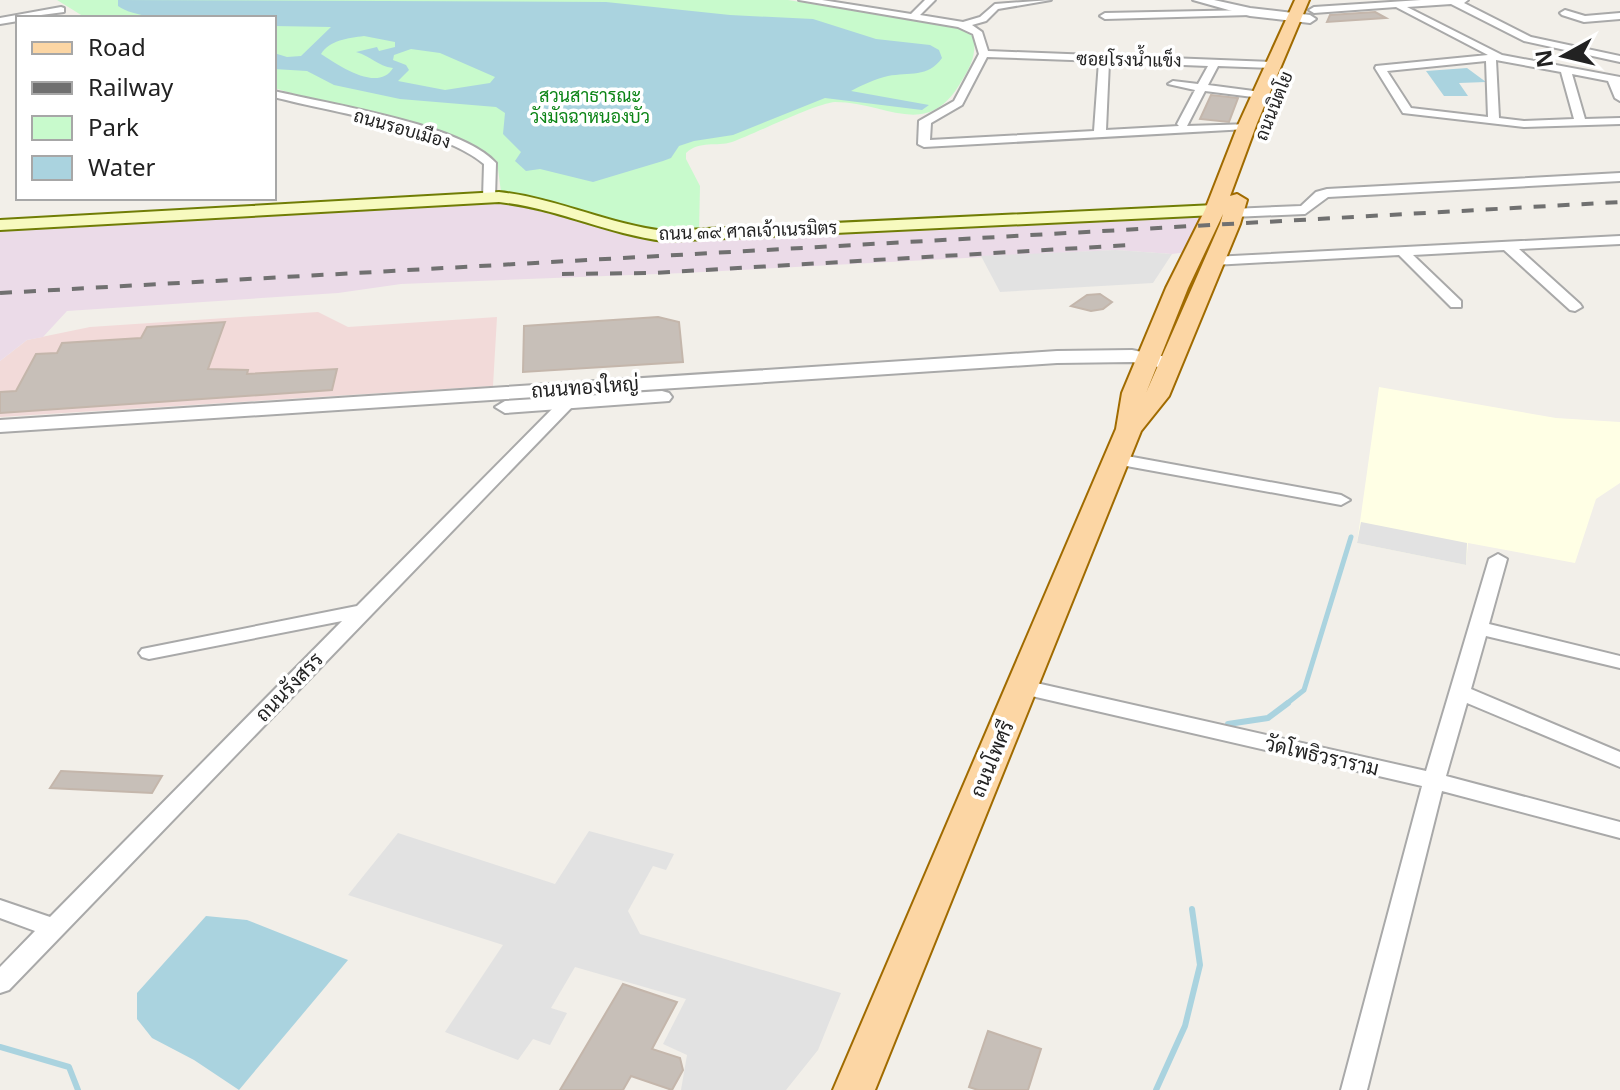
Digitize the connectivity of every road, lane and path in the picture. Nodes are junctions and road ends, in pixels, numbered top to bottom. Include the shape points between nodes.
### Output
1 (49, 0) edge
2 (804, 0) edge
3 (930, 0) edge
4 (1046, 0) edge
5 (1199, 0) edge
6 (1457, 1) edge
7 (1397, 6) junction
8 (1306, 9) edge
9 (1250, 12) junction
10 (1565, 13) dead end
11 (67, 15) edge
12 (914, 16) junction
13 (1105, 16) dead end
14 (1620, 16) edge
15 (962, 25) junction
16 (984, 54) junction
17 (1495, 57) junction
18 (1620, 59) edge
19 (1104, 60) junction
20 (1215, 62) junction
21 (1274, 65) junction
22 (1566, 70) junction
23 (1617, 80) edge
24 (1173, 84) dead end
25 (1202, 88) junction
26 (276, 95) edge
27 (1261, 95) junction
28 (1620, 98) edge
29 (1494, 121) junction
30 (1620, 121) edge
31 (1581, 123) junction
32 (1183, 124) dead end
33 (1254, 125) junction
34 (1100, 133) junction
35 (1620, 177) edge
36 (489, 198) junction
37 (1223, 211) junction
38 (0, 225) edge
39 (1620, 240) edge
40 (1509, 247) junction
41 (1402, 251) junction
42 (1213, 261) junction
43 (1456, 304) dead end
44 (1575, 307) dead end
45 (1180, 338) junction
46 (1157, 366) junction
47 (567, 395) junction
48 (1157, 396) junction
49 (0, 426) edge
50 (1129, 429) junction
51 (0, 440) edge
52 (1116, 459) junction
53 (1341, 500) dead end
54 (1498, 559) dead end
55 (364, 611) junction
56 (1478, 628) junction
57 (149, 653) dead end
58 (1620, 662) edge
59 (1023, 687) junction
60 (1460, 692) junction
61 (1620, 760) edge
62 (1434, 781) junction
63 (1620, 830) edge
64 (0, 909) edge
65 (54, 928) junction
66 (0, 983) edge
67 (854, 1090) edge
68 (1354, 1090) edge

1 - 11 street
2 - 12 street
3 - 12 street
4 - 15 street via 995,7 983,19
5 - 9 street
6 - 7 street
6 - 18 street via 1528,39
7 - 8 street
7 - 17 street
8 - 9 street
8 - 21 main road, ถนนนิตโย
8 - 33 main road, ถนนนิตโย
9 - 13 street
10 - 14 street via 1584,19
12 - 15 street
15 - 16 street via 977,32
16 - 19 street, ซอยโรงน้ำแข็ง
16 - 34 street via 958,103 925,121 924,144
17 - 22 street
17 - 29 street
17 - 29 street via 1380,68 1407,111
19 - 20 street, ซอยโรงน้ำแข็ง
19 - 34 street
20 - 21 street, ซอยโรงน้ำแข็ง
20 - 25 street
21 - 27 main road, ถนนนิตโย
22 - 23 street
22 - 31 street
23 - 28 street
24 - 25 street
25 - 27 street
25 - 32 street
26 - 36 street, ถนนรอบเมือง via 421,131 480,153 490,163
27 - 33 main road, ถนนนิตโย
29 - 31 street
30 - 31 street
33 - 34 street
33 - 37 main road, ถนนนิตโย
35 - 37 street via 1327,193 1305,210
36 - 37 main road, ถนน ๓๙ ศาลเจ้าเนรมิตร via 513,197 607,227 672,236
36 - 38 main road, ถนน ๓๙ ศาลเจ้าเนรมิตร
37 - 42 main road, ถนนโพศรี
37 - 46 main road, ถนนโพศรี via 1177,288
39 - 40 street
40 - 41 street
40 - 44 street
41 - 42 street
41 - 43 street
42 - 45 main road, ถนนโพศรี
45 - 46 main road, ถนนโพศรี
45 - 48 main road via 1165,390
46 - 47 street, ถนนทองใหญ่ via 1060,364
46 - 48 main road, ถนนโพศรี
46 - 50 main road, ถนนโพศรี via 1134,393
47 - 49 street, ถนนทองใหญ่
47 - 51 street, ถนนทองใหญ่
47 - 55 street, ถนนรังสรร
48 - 50 main road, ถนนโพศรี
50 - 52 main road, ถนนโพศรี
52 - 53 street
52 - 59 main road, ถนนโพศรี
54 - 56 street
55 - 57 street
55 - 65 street, ถนนรังสรร
56 - 58 street
56 - 60 street
59 - 62 street, วัดโพธิวราราม
59 - 67 main road, ถนนโพศรี
60 - 61 street
60 - 62 street
62 - 63 street, วัดโพธิวราราม
62 - 68 street
64 - 65 street
65 - 66 street, ถนนรังสรร

